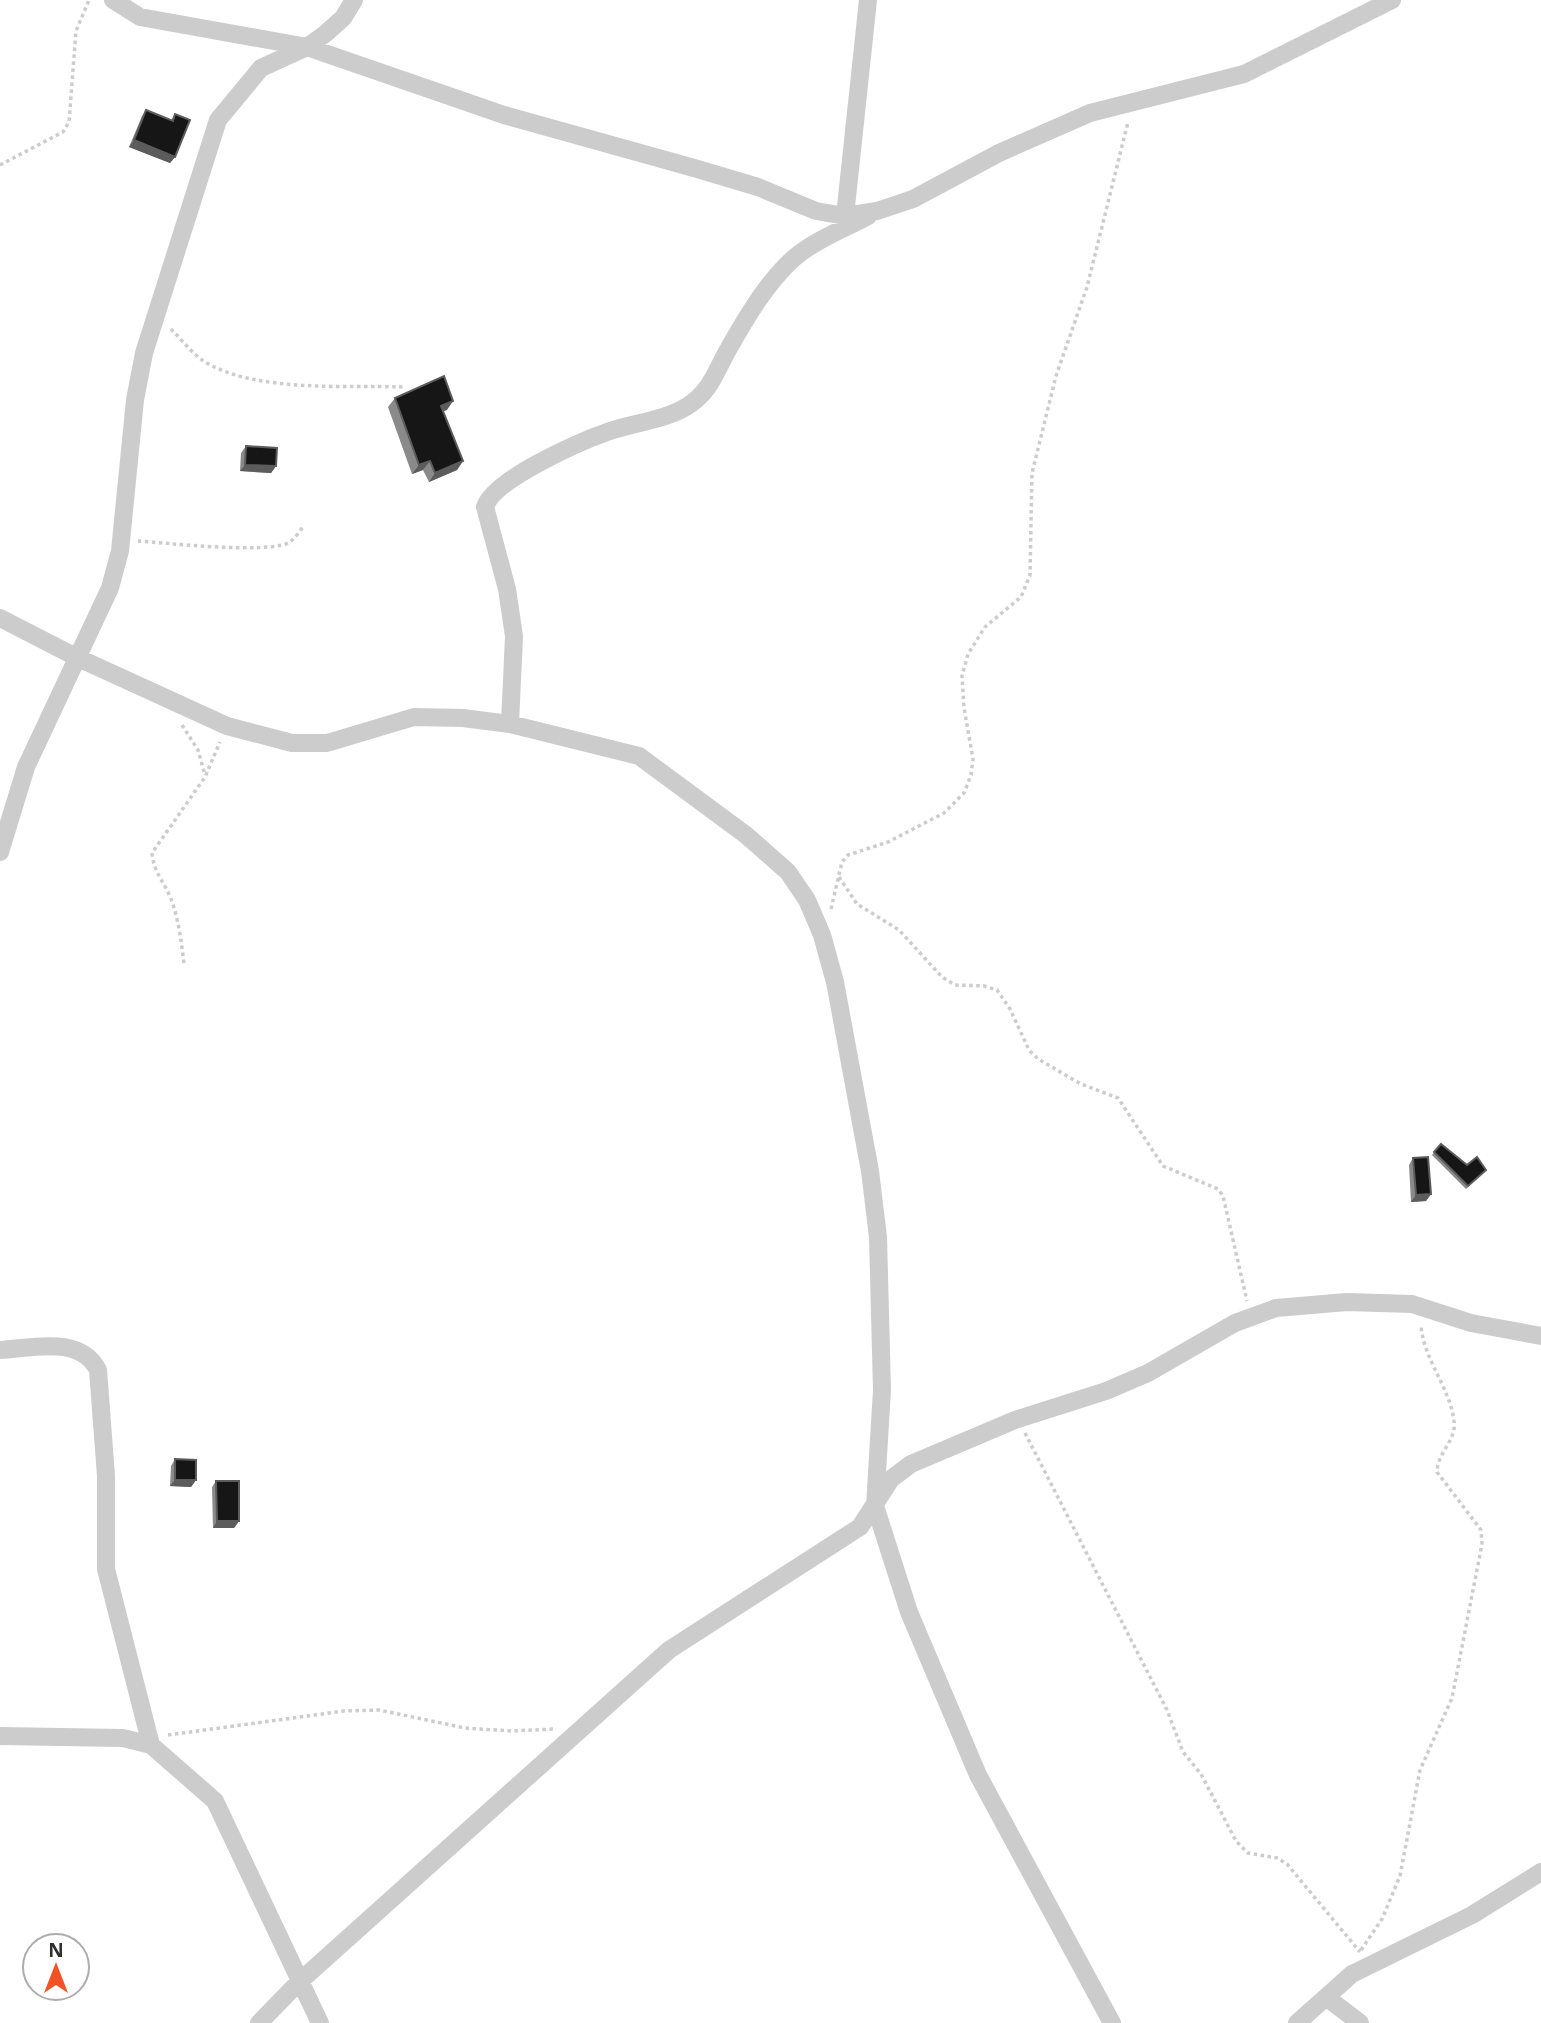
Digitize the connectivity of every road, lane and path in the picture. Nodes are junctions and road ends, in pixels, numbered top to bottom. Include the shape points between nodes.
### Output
1 (89, 0) edge
2 (113, 0) edge
3 (354, 0) edge
4 (868, 0) edge
5 (1392, 0) edge
6 (307, 47) junction
7 (1132, 103) junction
8 (0, 165) edge
9 (877, 211) junction
10 (845, 216) junction
11 (156, 314) junction
12 (404, 387) dead end
13 (303, 527) dead end
14 (120, 540) junction
15 (0, 618) edge
16 (76, 657) junction
17 (164, 696) junction
18 (510, 724) junction
19 (228, 726) junction
20 (205, 777) junction
21 (0, 852) edge
22 (838, 875) junction
23 (821, 935) junction
24 (184, 963) dead end
25 (1424, 1307) junction
26 (1252, 1315) junction
27 (1541, 1336) edge
28 (0, 1350) edge
29 (1015, 1420) junction
30 (875, 1506) junction
31 (582, 1728) junction
32 (0, 1736) edge
33 (149, 1740) junction
34 (1541, 1872) edge
35 (1365, 1958) junction
36 (298, 1983) junction
37 (1326, 1997) junction
38 (260, 2023) edge
39 (320, 2023) edge
40 (1112, 2023) edge
41 (1297, 2023) edge
42 (1360, 2023) edge

1 - 8 path via 76,31 68,122 63,132
2 - 6 street via 140,17
3 - 6 street via 344,18
4 - 10 street
5 - 7 street via 1244,74
6 - 10 street via 504,115 694,167 816,211
6 - 11 street via 261,68 218,120
7 - 9 street via 1058,125 913,199
7 - 22 path via 1087,287 1056,376 1032,473 1030,575 1021,597 985,628 968,654 962,677 974,759 971,775 955,806 888,842 848,855
9 - 10 street
9 - 18 street via 794,258 741,327 701,398 675,413 605,433 552,458 488,499 485,507 514,636
11 - 12 path via 201,359 227,372 278,383
11 - 14 street via 135,400
13 - 14 path via 293,539 279,545
14 - 16 street via 110,588
15 - 16 street
16 - 17 street
16 - 21 street via 26,766
17 - 19 street
17 - 20 path via 198,750
18 - 19 street via 414,717 327,744 306,745
18 - 23 street via 639,757 664,772 788,873 807,900
19 - 20 path
20 - 24 path via 152,853 171,897
22 - 23 path via 834,902
22 - 26 path via 858,904 899,930 942,977 955,985 997,990 1038,1059 1081,1084 1118,1098 1163,1166 1217,1189 1223,1196
23 - 30 street via 835,982 878,1237 882,1390
25 - 26 street via 1347,1302 1276,1308
25 - 27 street via 1471,1323
25 - 35 path via 1421,1325 1426,1350 1454,1417 1452,1436 1439,1458 1437,1472 1481,1530 1482,1545 1452,1698 1420,1770 1400,1876
26 - 29 street via 1148,1373
28 - 33 street via 77,1349 91,1357 98,1370 106,1476 106,1569
29 - 30 street via 911,1464 891,1479
29 - 35 path via 1032,1443 1167,1710 1183,1752 1201,1774 1236,1841 1248,1853 1287,1864
30 - 31 street via 860,1527 669,1650
30 - 40 street via 909,1612 978,1775
31 - 33 path via 465,1728 379,1710
31 - 36 street
32 - 33 street
33 - 36 street via 215,1801
34 - 35 street via 1472,1915
35 - 37 street
36 - 38 street
36 - 39 street
37 - 41 street
37 - 42 street

